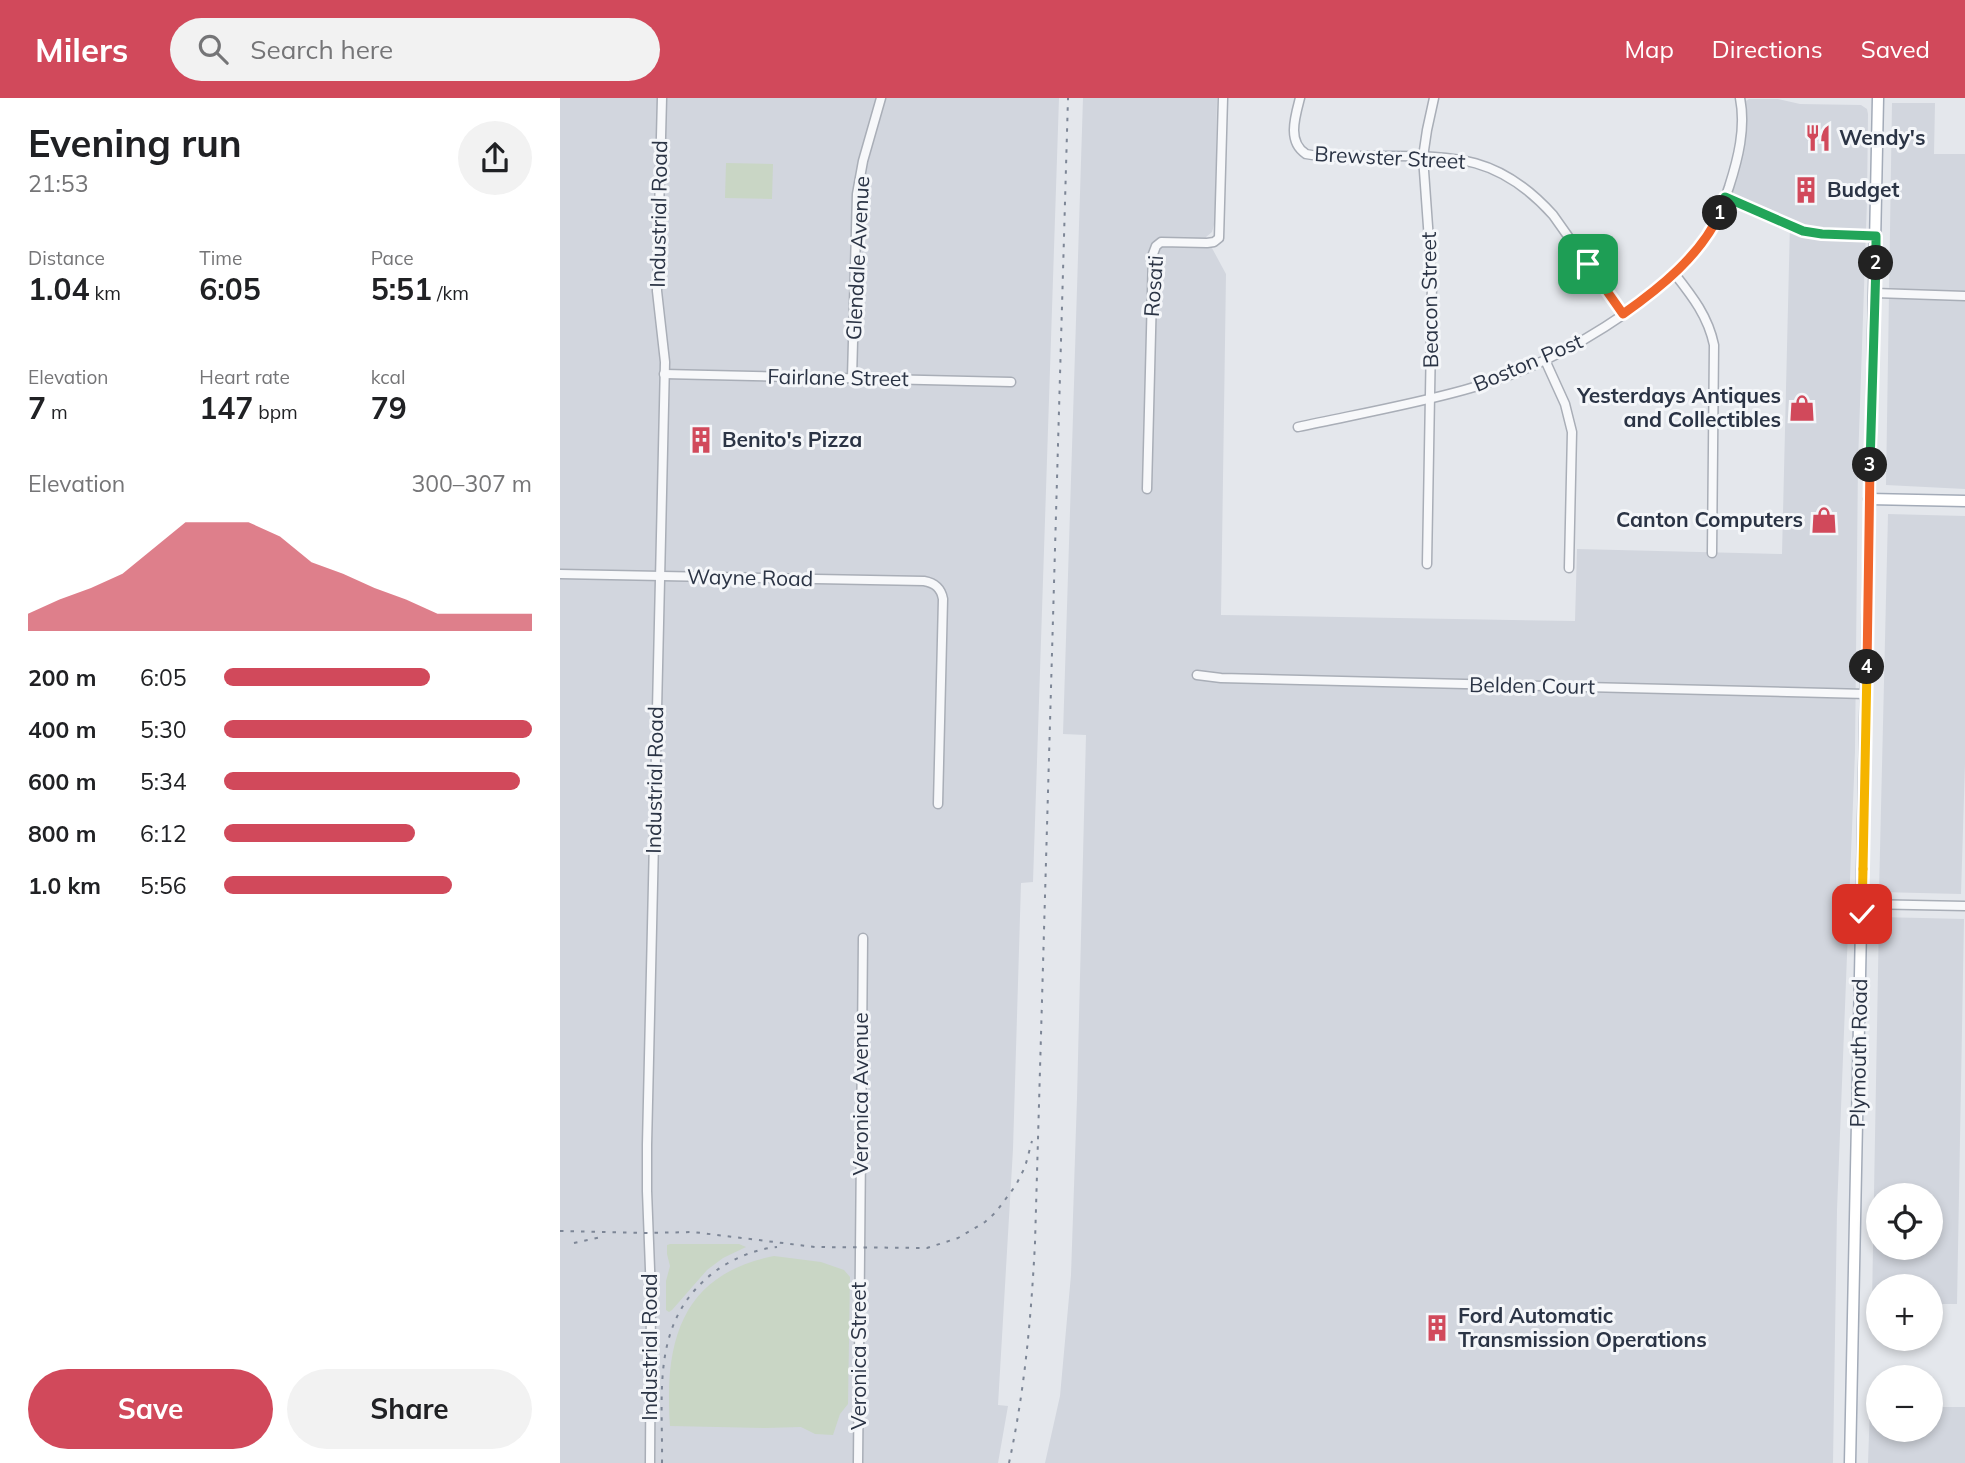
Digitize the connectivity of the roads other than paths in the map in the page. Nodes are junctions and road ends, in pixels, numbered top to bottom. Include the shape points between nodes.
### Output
1 (662, 98) edge
2 (881, 98) edge
3 (1223, 98) edge
4 (1300, 98) edge
5 (1434, 98) edge
6 (1740, 98) edge
7 (1878, 98) edge
8 (1423, 157) junction
9 (1725, 197) junction
10 (1876, 236) junction
11 (1674, 273) junction
12 (1875, 293) junction
13 (1965, 296) edge
14 (1623, 314) junction
15 (1545, 360) junction
16 (664, 374) junction
17 (852, 378) junction
18 (1011, 382) dead end
19 (1431, 397) junction
20 (1298, 427) dead end
21 (1147, 489) dead end
22 (1869, 499) junction
23 (1965, 502) edge
24 (1712, 553) dead end
25 (1427, 564) dead end
26 (1569, 568) dead end
27 (560, 575) edge
28 (660, 576) junction
29 (1197, 675) dead end
30 (1867, 694) junction
31 (938, 804) dead end
32 (1862, 904) junction
33 (1965, 906) edge
34 (863, 938) dead end
35 (860, 1249) joint
36 (650, 1463) edge
37 (858, 1463) edge
38 (1850, 1463) edge

1 - 16 street, Industrial Road via 657,290
2 - 17 street, Glendale Avenue via 857,194
3 - 21 street, Rosati via 1219,237 1207,243 1161,242 1153,254
4 - 8 street, Brewster Street via 1294,136 1306,154
5 - 8 street, Beacon Street
6 - 9 street, Boston Post via 1738,155
7 - 10 main road, Plymouth Road
8 - 14 street, Brewster Street via 1480,163 1528,190 1553,215
8 - 19 street, Beacon Street via 1432,282
9 - 10 street via 1803,231
9 - 11 street, Boston Post via 1716,221
10 - 12 main road, Plymouth Road
11 - 14 street, Boston Post
11 - 24 street via 1703,313 1714,345
12 - 13 street
12 - 22 main road, Plymouth Road
14 - 15 street, Boston Post
15 - 19 street, Boston Post via 1465,390
15 - 26 street via 1572,432
16 - 17 street, Fairlane Street
16 - 28 street, Industrial Road
17 - 18 street, Fairlane Street
19 - 20 street, Boston Post
19 - 25 street, Beacon Street
22 - 23 main road
22 - 30 main road, Plymouth Road
27 - 28 street, Wayne Road
28 - 31 street, Wayne Road via 924,581 938,587 943,599
28 - 36 street, Industrial Road via 647,1156
29 - 30 street, Belden Court
30 - 32 main road, Plymouth Road
32 - 33 street
32 - 38 main road, Plymouth Road
34 - 35 street, Veronica Avenue
35 - 37 street, Veronica Street

